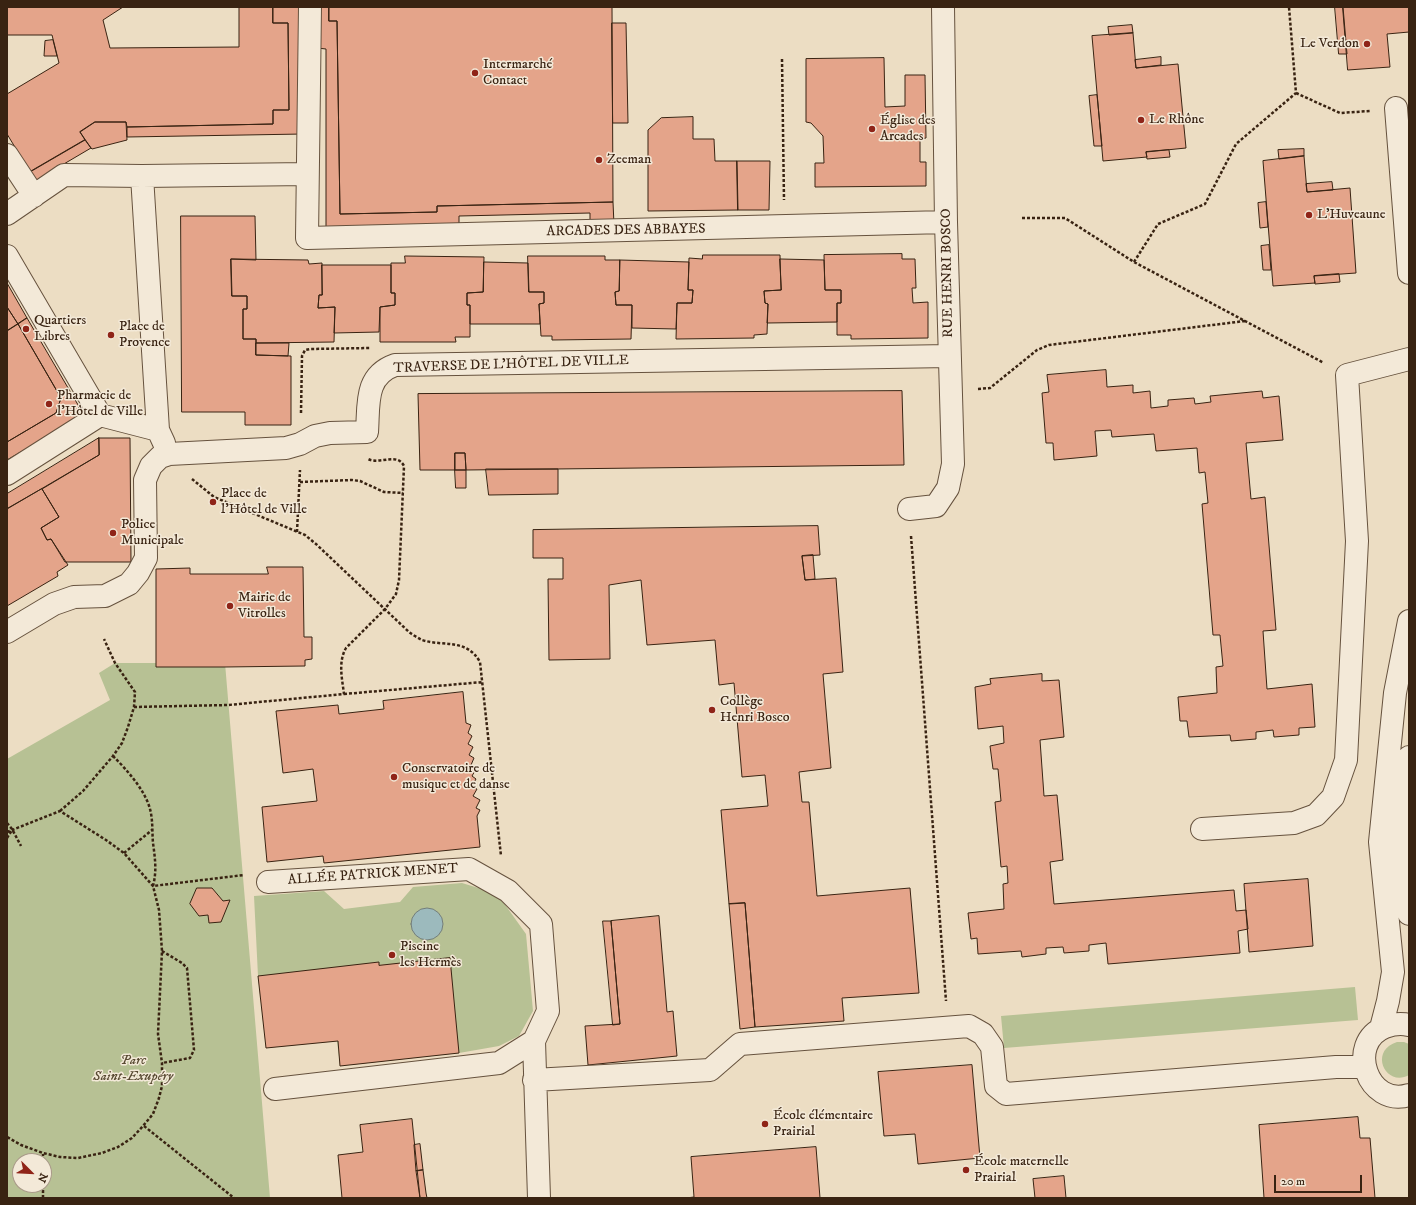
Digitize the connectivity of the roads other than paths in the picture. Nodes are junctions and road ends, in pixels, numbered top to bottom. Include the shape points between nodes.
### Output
1 (310, 7) edge
2 (944, 7) edge
3 (1396, 108) road end
4 (7, 156) edge
5 (307, 174) junction
6 (142, 176) junction
7 (34, 196) junction
8 (7, 214) edge
9 (946, 222) junction
10 (7, 256) edge
11 (1409, 273) edge
12 (949, 356) junction
13 (1409, 359) edge
14 (100, 415) junction
15 (158, 430) junction
16 (169, 454) junction
17 (7, 474) edge
18 (909, 509) road end
19 (1409, 621) edge
20 (7, 632) edge
21 (1402, 694) edge
22 (1409, 757) edge
23 (1202, 829) dead end
24 (268, 882) road end
25 (1409, 914) edge
26 (1409, 1025) edge
27 (1381, 1028) junction
28 (534, 1041) junction
29 (1364, 1067) junction
30 (534, 1080) junction
31 (275, 1089) dead end
32 (1409, 1095) edge
33 (539, 1198) edge

1 - 5 street
2 - 9 street, RUE HENRI BOSCO
3 - 11 street
4 - 7 street
5 - 6 street
5 - 9 street, ARCADES DES ABBAYES via 306,238
6 - 7 street via 64,174
6 - 15 street
7 - 8 street
9 - 12 street, RUE HENRI BOSCO
10 - 14 street
12 - 16 street, TRAVERSE DE L'HÔTEL DE VILLE via 395,366 384,369 371,388 367,432 330,433 315,436 286,448
12 - 18 street, RUE HENRI BOSCO via 953,464 948,488 936,506
13 - 23 street via 1347,375 1357,541 1346,760 1333,797 1316,815 1294,823
14 - 15 street
14 - 17 street
15 - 16 street
16 - 20 street via 151,466 146,480 146,558 129,584 105,596 74,597 54,604
19 - 21 street
21 - 27 street via 1380,842 1393,972
22 - 25 street via 1401,837
24 - 28 street, ALLÉE PATRICK MENET via 469,869 508,890 541,924 548,1011
26 - 27 street via 1393,1024
27 - 29 street via 1367,1045
28 - 30 street, ALLÉE PATRICK MENET
28 - 31 street via 499,1063
29 - 30 street via 1336,1067 1006,1094 996,1086 992,1047 983,1034 969,1026 740,1044 710,1070
29 - 32 street via 1368,1077 1384,1093 1395,1096
30 - 33 street, ALLÉE PATRICK MENET

